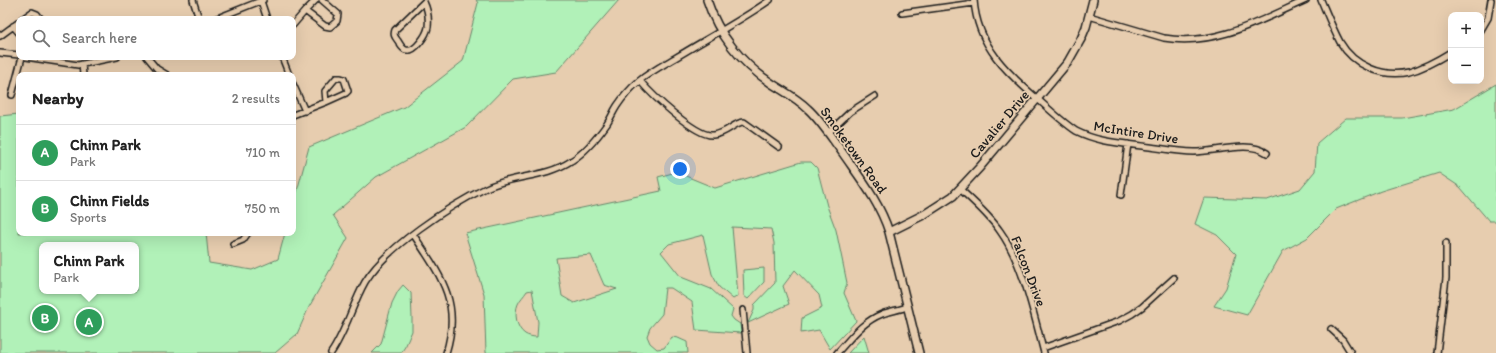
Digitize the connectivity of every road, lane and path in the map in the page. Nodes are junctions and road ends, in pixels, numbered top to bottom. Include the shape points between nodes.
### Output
1 (193, 0) edge
2 (262, 0) edge
3 (316, 0) edge
4 (322, 0) edge
5 (707, 0) edge
6 (770, 0) edge
7 (1092, 0) edge
8 (1306, 0) edge
9 (1321, 0) edge
10 (1491, 0) edge
11 (423, 1) edge
12 (974, 2) edge
13 (305, 10) junction
14 (902, 13) dead end
15 (26, 16) edge
16 (38, 16) edge
17 (198, 16) edge
18 (222, 16) edge
19 (266, 16) edge
20 (1089, 16) junction
21 (296, 21) edge
22 (16, 24) edge
23 (1484, 25) edge
24 (13, 26) junction
25 (16, 30) edge
26 (721, 30) junction
27 (0, 36) edge
28 (0, 53) edge
29 (1448, 54) edge
30 (16, 55) edge
31 (21, 60) edge
32 (44, 60) edge
33 (102, 60) edge
34 (149, 60) edge
35 (283, 60) edge
36 (82, 64) junction
37 (18, 72) edge
38 (83, 72) edge
39 (162, 72) edge
40 (288, 72) edge
41 (16, 80) edge
42 (640, 81) junction
43 (296, 91) edge
44 (12, 95) dead end
45 (874, 96) dead end
46 (1037, 99) junction
47 (326, 102) junction
48 (305, 111) junction
49 (296, 114) edge
50 (828, 133) junction
51 (1128, 144) junction
52 (779, 147) dead end
53 (1267, 153) dead end
54 (960, 189) junction
55 (1121, 195) dead end
56 (889, 232) junction
57 (413, 234) junction
58 (246, 236) edge
59 (1446, 243) dead end
60 (233, 244) dead end
61 (1174, 278) dead end
62 (907, 308) junction
63 (743, 310) dead end
64 (1331, 329) dead end
65 (1044, 351) edge
66 (331, 353) edge
67 (446, 353) edge
68 (747, 353) edge
69 (837, 353) edge
70 (919, 353) edge
71 (1351, 353) edge
72 (1437, 353) edge

1 - 17 street
2 - 18 street
2 - 19 street
3 - 13 street
4 - 13 street via 338,14 330,27
5 - 26 main road, Smoketown Road
6 - 26 street
7 - 20 main road, Cavalier Drive
8 - 20 street via 1246,27 1199,40 1164,38
9 - 29 street via 1340,42 1360,63 1372,69 1393,74 1409,72
10 - 23 street
11 - 11 street via 395,30 394,36 403,49 411,50 427,32 428,16
12 - 14 street
12 - 46 street, McIntire Drive via 980,27 990,49 1006,72
13 - 21 street
15 - 16 street via 32,12
20 - 46 main road, Cavalier Drive via 1075,51
22 - 24 street
24 - 25 street
24 - 27 street
26 - 42 street
26 - 50 main road, Smoketown Road via 750,66 807,108
28 - 30 street
31 - 37 street
32 - 36 street
33 - 36 street
34 - 39 street
35 - 40 street
36 - 38 street
41 - 44 street
42 - 52 street via 661,103 701,133 719,134 737,123 744,122
42 - 57 street via 617,106 600,134 571,161 545,173 486,188 447,210
43 - 48 street
45 - 50 street via 850,112
46 - 51 street, McIntire Drive via 1081,134 1104,141
46 - 54 main road, Cavalier Drive
47 - 47 street via 348,91 344,79 336,78 328,86 325,91
47 - 48 street
48 - 49 street
50 - 56 main road, Smoketown Road via 873,196
51 - 53 street, McIntire Drive via 1195,152 1247,147
51 - 55 street
54 - 56 main road, Cavalier Drive via 925,214
54 - 65 street, Falcon Drive via 985,212 1012,251
56 - 62 main road, Smoketown Road
57 - 66 street via 382,260 369,277
57 - 67 street via 437,270 448,296 452,322
58 - 60 street
59 - 72 street via 1446,278
61 - 65 street via 1126,318
62 - 69 street via 884,313 870,321 852,335
62 - 70 main road, Smoketown Road
63 - 68 street
64 - 71 street via 1343,340

